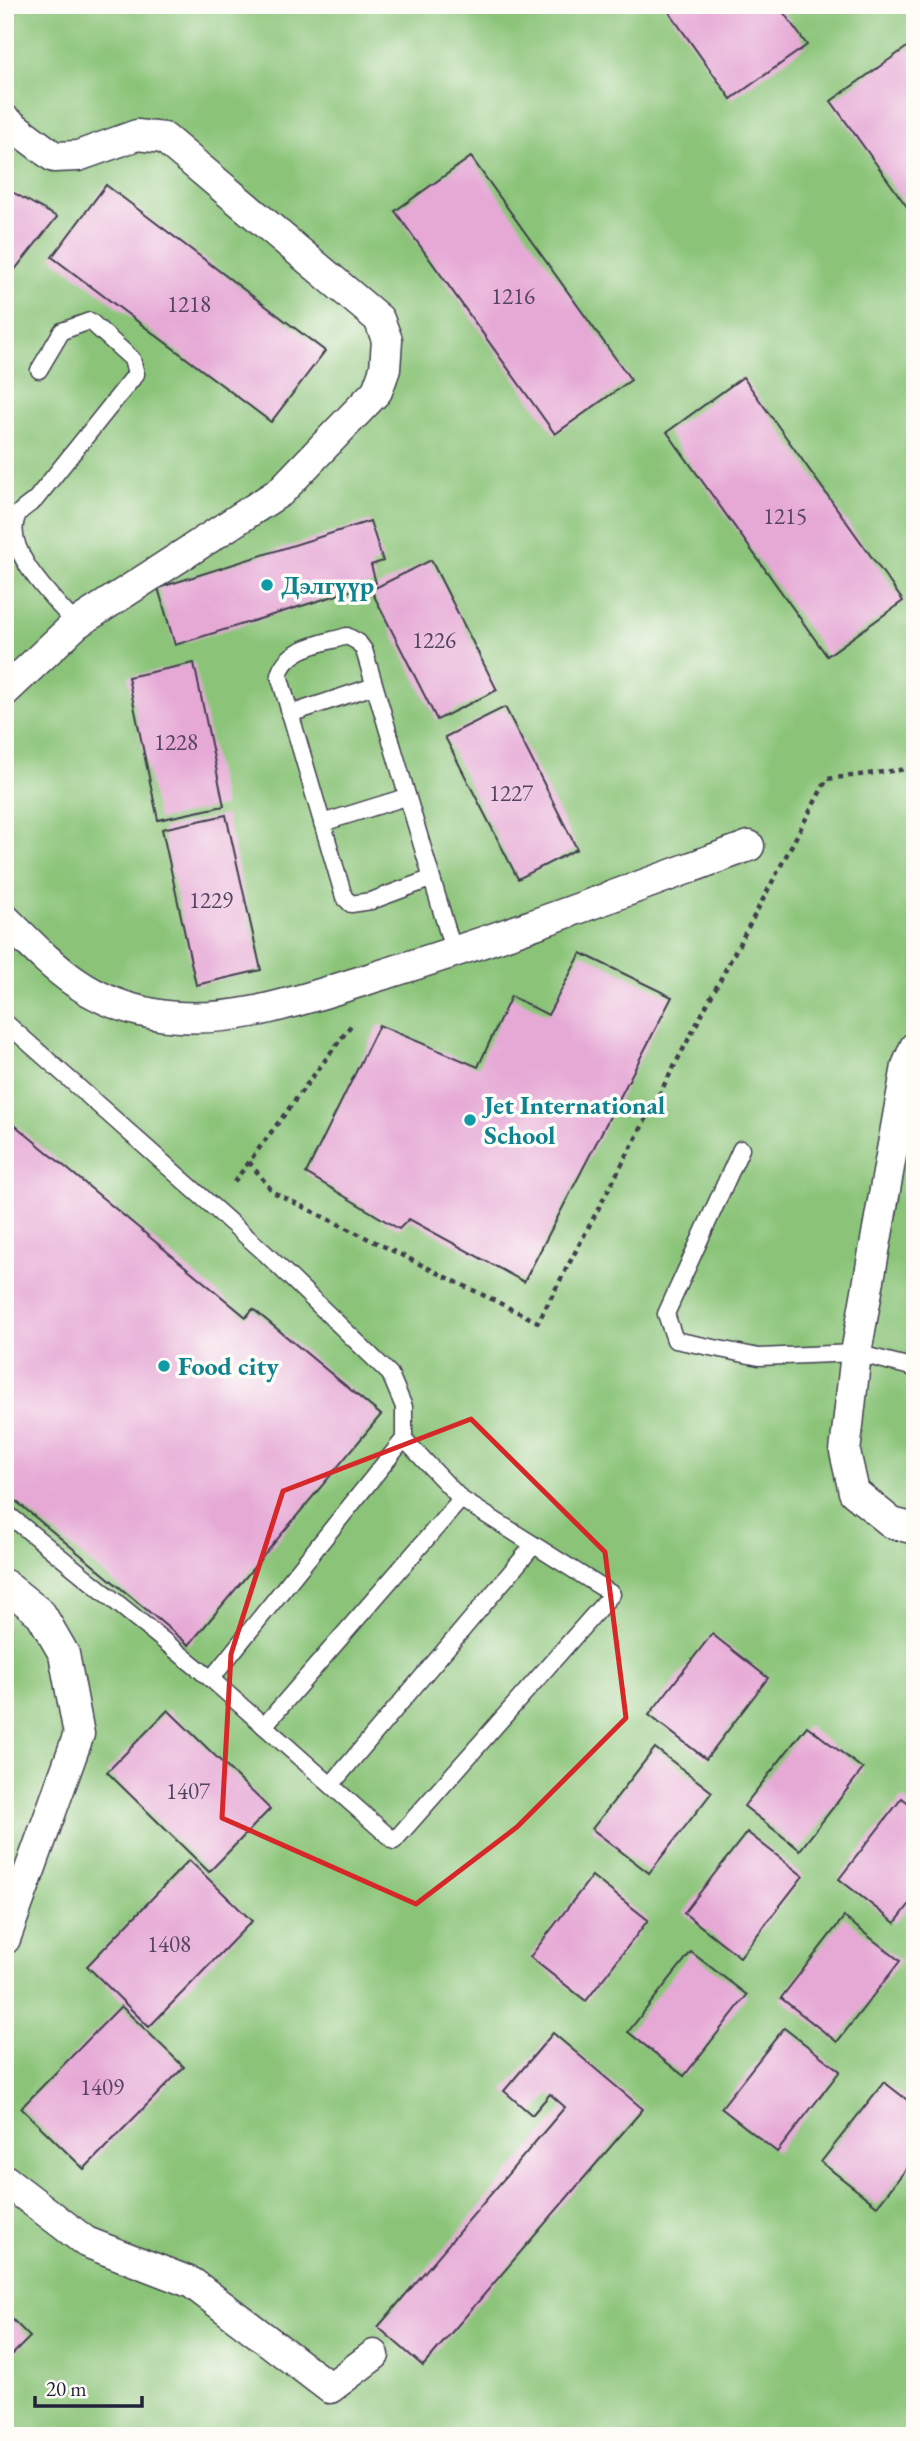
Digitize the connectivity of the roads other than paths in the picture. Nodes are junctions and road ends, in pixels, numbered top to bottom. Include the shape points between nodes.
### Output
1 (5, 120) edge
2 (39, 370) dead end
3 (76, 624) junction
4 (374, 686) junction
5 (5, 691) edge
6 (290, 714) junction
7 (407, 797) junction
8 (322, 823) junction
9 (749, 846) dead end
10 (430, 879) junction
11 (5, 919) edge
12 (454, 953) junction
13 (5, 1022) edge
14 (915, 1047) edge
15 (741, 1149) dead end
16 (856, 1353) junction
17 (915, 1368) edge
18 (404, 1439) junction
19 (461, 1499) junction
20 (5, 1512) edge
21 (915, 1529) edge
22 (533, 1546) junction
23 (5, 1586) edge
24 (211, 1679) junction
25 (264, 1726) junction
26 (331, 1785) junction
27 (5, 1938) edge
28 (5, 2180) edge
29 (374, 2355) dead end

1 - 3 street via 54,157 78,156 137,135 164,138 379,319 387,340 385,369 377,391 280,492
2 - 3 lane via 62,331 90,321 132,359 136,374 18,515 11,533 14,554
3 - 5 street
4 - 6 lane
4 - 6 lane via 364,650 347,636 295,652 283,661 279,675
4 - 7 lane
6 - 8 lane
7 - 8 lane
7 - 10 lane
8 - 10 lane via 344,897 351,904
9 - 12 street
10 - 12 lane
11 - 12 street via 65,978 102,999 155,1015 216,1016 271,1009
13 - 18 lane via 265,1253 390,1374 404,1407
14 - 16 street via 906,1066
15 - 16 lane via 666,1314 675,1340 759,1357
16 - 17 lane
16 - 21 street via 845,1452 854,1492 892,1523
18 - 19 lane
18 - 24 lane
19 - 22 lane
19 - 25 lane
20 - 24 lane
22 - 26 lane
22 - 26 lane via 611,1594 394,1841
23 - 27 street via 41,1614 64,1654 79,1734
24 - 25 lane
25 - 26 lane
28 - 29 street via 86,2242 192,2283 330,2388

